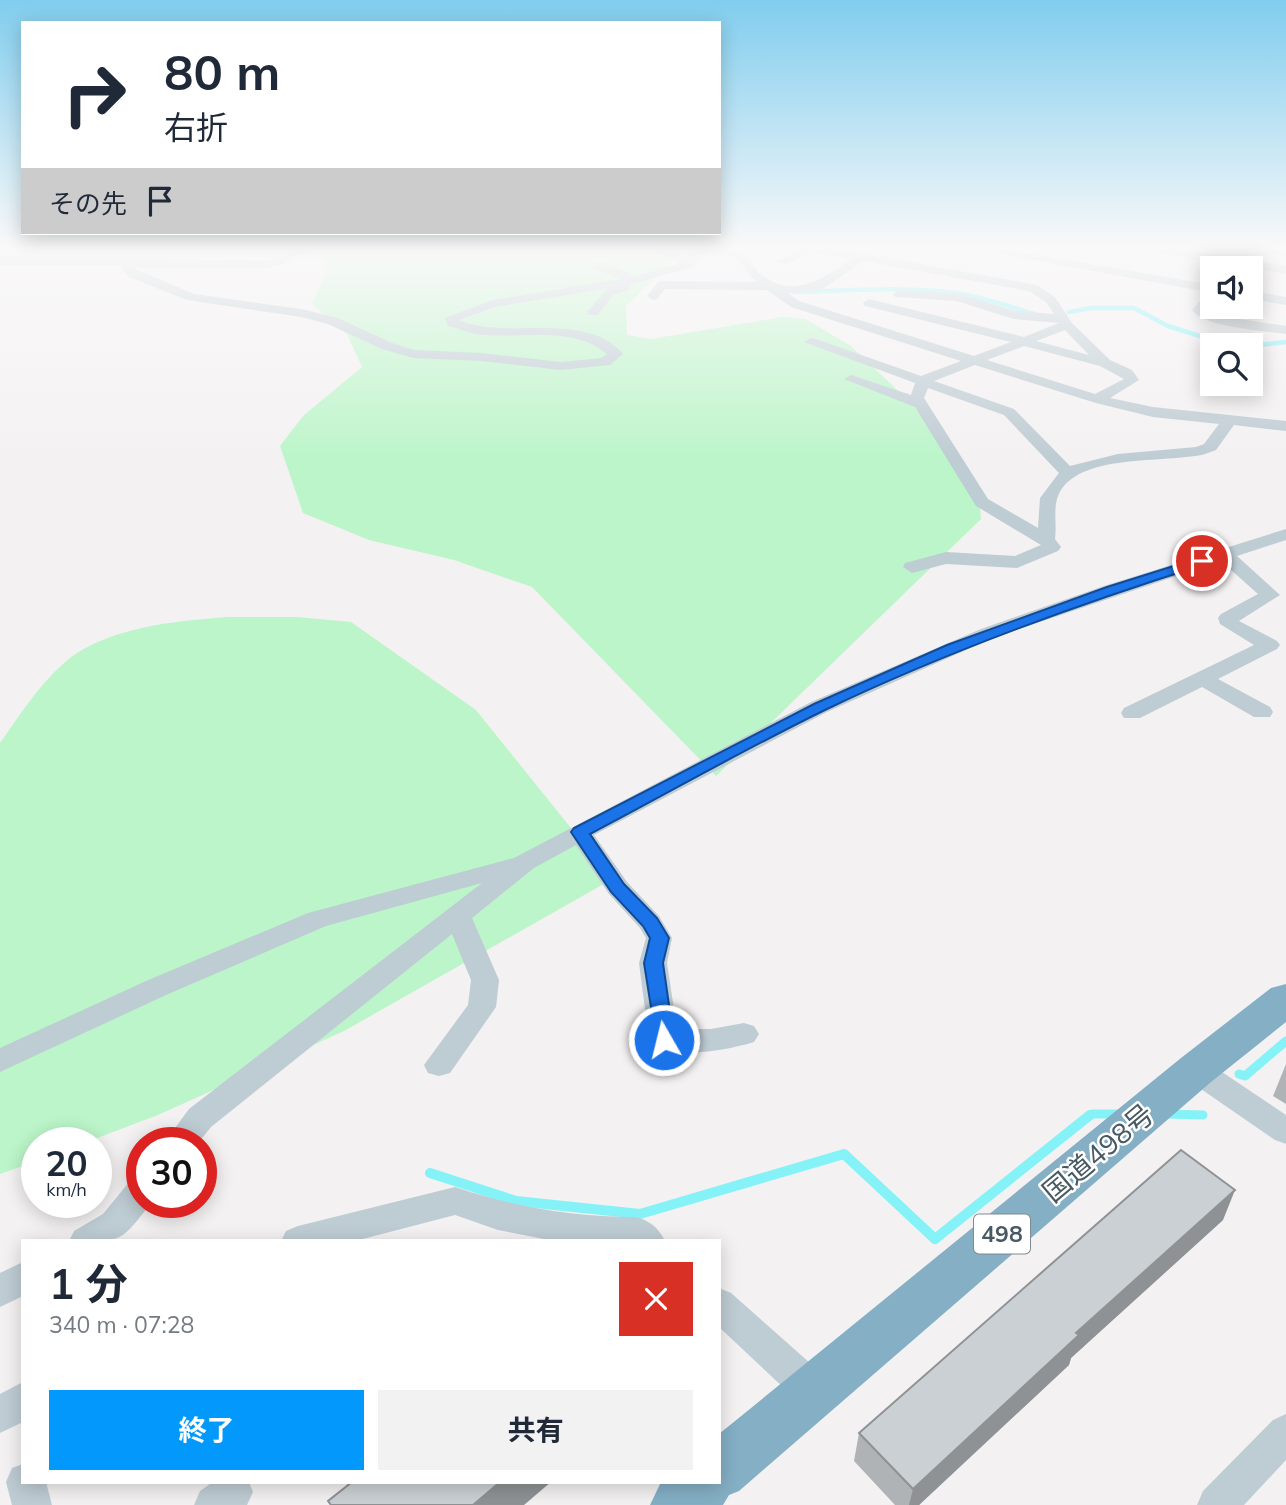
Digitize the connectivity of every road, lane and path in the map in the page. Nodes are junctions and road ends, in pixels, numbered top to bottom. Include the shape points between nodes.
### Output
1 (322, 318) edge
2 (452, 318) edge
3 (844, 318) edge
4 (931, 318) edge
5 (1038, 318) edge
6 (1063, 318) edge
7 (1216, 319) edge
8 (1065, 322) junction
9 (1286, 330) edge
10 (1024, 341) junction
11 (811, 342) dead end
12 (974, 360) junction
13 (1105, 363) junction
14 (851, 379) dead end
15 (923, 380) junction
16 (1096, 399) junction
17 (921, 404) junction
18 (1230, 420) junction
19 (1286, 426) edge
20 (1069, 473) junction
21 (1286, 534) edge
22 (1046, 540) junction
23 (1224, 554) junction
24 (912, 567) dead end
25 (1202, 678) junction
26 (1262, 712) dead end
27 (1132, 713) dead end
28 (580, 832) junction
29 (525, 862) junction
30 (457, 914) junction
31 (1286, 999) edge
32 (744, 1034) dead end
33 (0, 1061) edge
34 (439, 1065) dead end
35 (1196, 1070) junction
36 (193, 1127) edge
37 (1286, 1131) edge
38 (126, 1211) edge
39 (89, 1239) edge
40 (306, 1239) edge
41 (646, 1239) edge
42 (21, 1279) edge
43 (0, 1291) edge
44 (721, 1306) edge
45 (815, 1392) junction
46 (21, 1401) edge
47 (0, 1415) edge
48 (1286, 1433) edge
49 (721, 1469) edge
50 (27, 1484) edge
51 (704, 1484) edge
52 (32, 1505) edge
53 (679, 1505) edge
54 (1217, 1505) edge

1 - 2 street via 413,354 561,366 605,362 616,354 596,341 571,335 475,330 453,323
3 - 12 street
4 - 10 street
5 - 8 street
6 - 8 street
7 - 9 street
8 - 10 street
8 - 13 street
10 - 12 street
10 - 13 street
11 - 15 street
12 - 15 street
12 - 16 street
13 - 16 street via 1132,380
14 - 17 street
15 - 17 street via 917,398
15 - 20 street via 1009,412 1024,422 1057,466
16 - 18 street via 1153,412
17 - 22 street via 982,502
18 - 19 street
18 - 20 street via 1210,447 1199,451 1114,459
20 - 22 street via 1051,491
21 - 23 street
22 - 24 street via 1052,547 1017,562 946,558
23 - 25 street via 1270,595 1228,618 1230,624 1270,645
23 - 28 street via 952,648 819,707
25 - 26 street
25 - 27 street
28 - 29 street
28 - 32 street via 659,938 653,963 664,1040 711,1040
29 - 30 street
29 - 33 street via 317,919
30 - 34 street via 485,980 482,1007
30 - 36 street
31 - 35 highway, 国道498号 / 498
35 - 37 street
35 - 45 highway, 国道498号 / 498
38 - 39 street via 115,1224
40 - 41 street via 455,1201 498,1216 558,1227 636,1231
42 - 43 street
44 - 45 street
45 - 49 highway, 国道498号 / 498
46 - 47 street
48 - 54 street
50 - 52 street
51 - 53 highway

